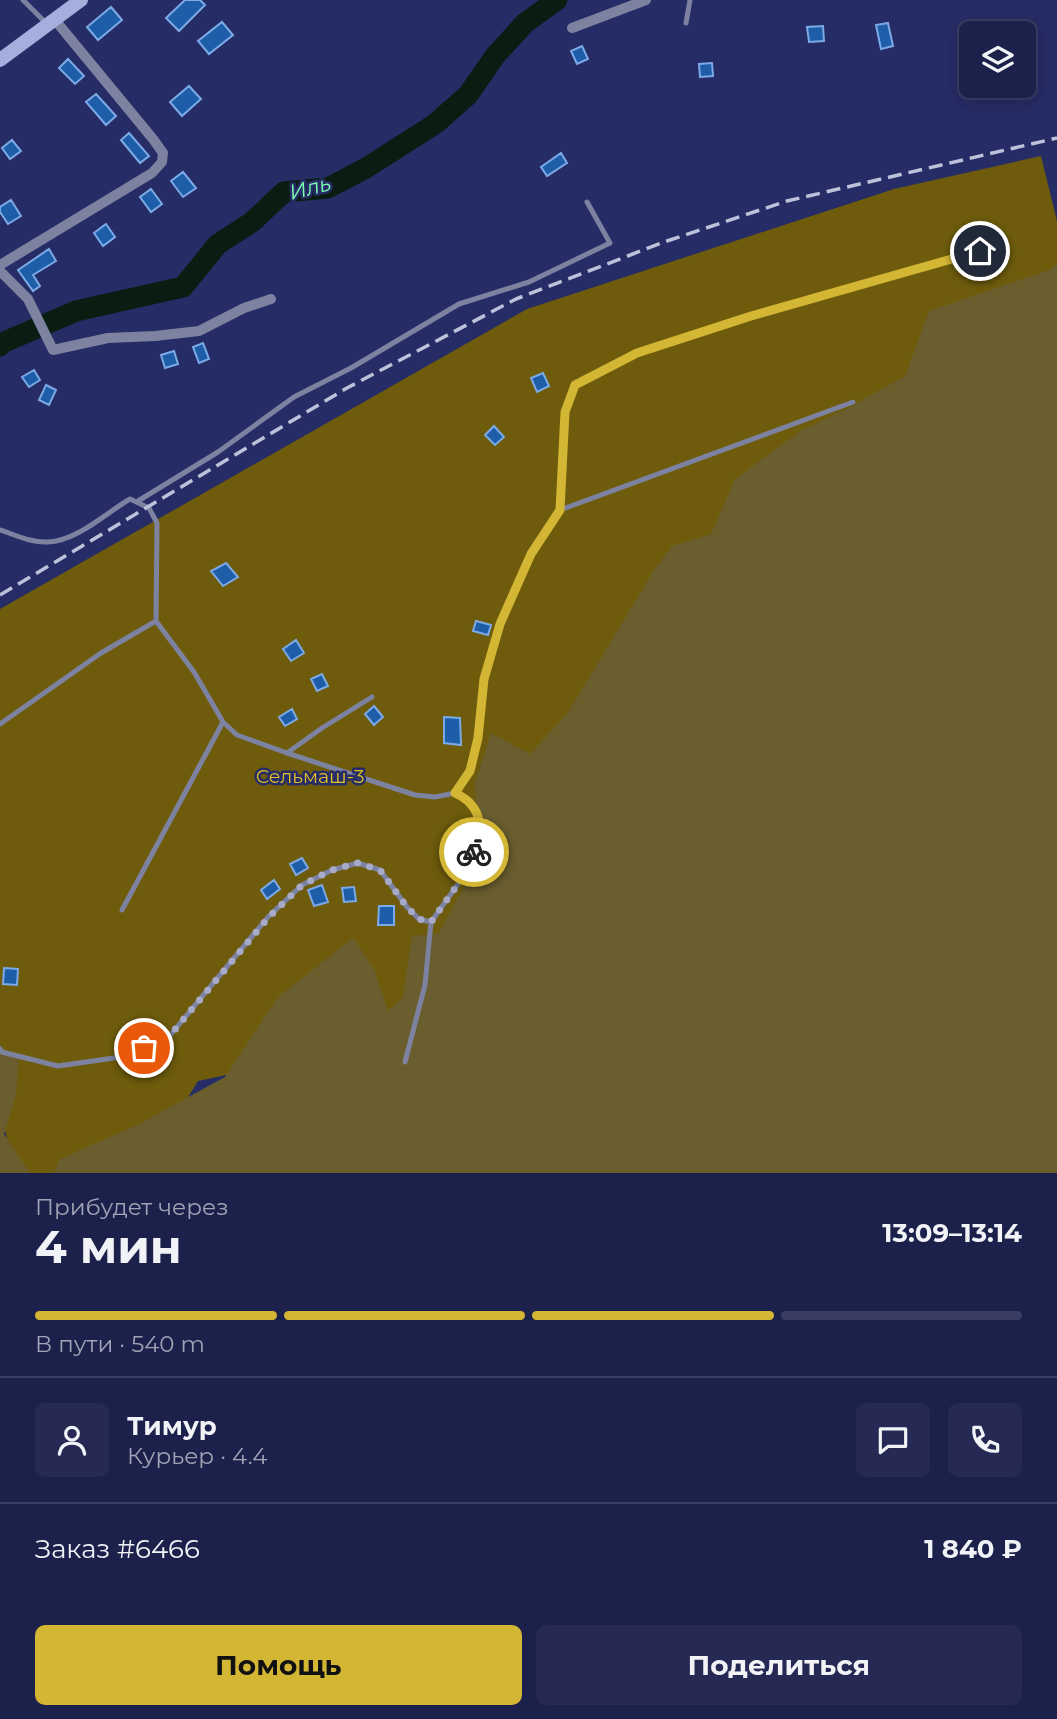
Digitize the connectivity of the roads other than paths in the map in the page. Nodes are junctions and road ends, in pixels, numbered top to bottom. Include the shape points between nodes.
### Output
1 (23, 0) edge
2 (81, 0) edge
3 (646, 0) edge
4 (690, 0) edge
5 (51, 23) junction
6 (686, 23) dead end
7 (572, 28) dead end
8 (0, 60) edge
9 (587, 202) dead end
10 (980, 251) dead end
11 (0, 265) edge
12 (0, 271) edge
13 (271, 299) dead end
14 (853, 402) dead end
15 (138, 501) junction
16 (560, 510) junction
17 (0, 530) edge
18 (156, 621) junction
19 (372, 697) dead end
20 (223, 722) junction
21 (0, 724) edge
22 (287, 753) junction
23 (455, 793) junction
24 (122, 910) dead end
25 (431, 922) junction
26 (0, 1049) edge
27 (405, 1062) dead end

1 - 5 lane
2 - 5 street
3 - 7 street
4 - 6 lane
5 - 8 street
5 - 11 street via 153,139 163,153 162,162 152,173
9 - 15 lane via 610,243 529,282 459,304 294,397 218,452
10 - 16 lane via 637,353 575,385 565,412
12 - 13 street via 28,299 54,350 108,338 199,331
14 - 16 lane
15 - 17 lane via 130,499 84,529 49,542
15 - 18 lane via 149,508 157,523
16 - 23 lane via 531,554 500,624 484,679 470,771
18 - 20 lane
18 - 21 lane via 101,653
19 - 22 lane
20 - 22 lane via 237,735
20 - 24 lane
22 - 23 lane via 415,795
23 - 25 lane via 470,800 479,817 477,845 463,877
25 - 26 lane via 419,919 407,907 380,870 358,863 332,870 302,885 268,918 167,1039 121,1058 58,1066
25 - 27 lane via 425,985

